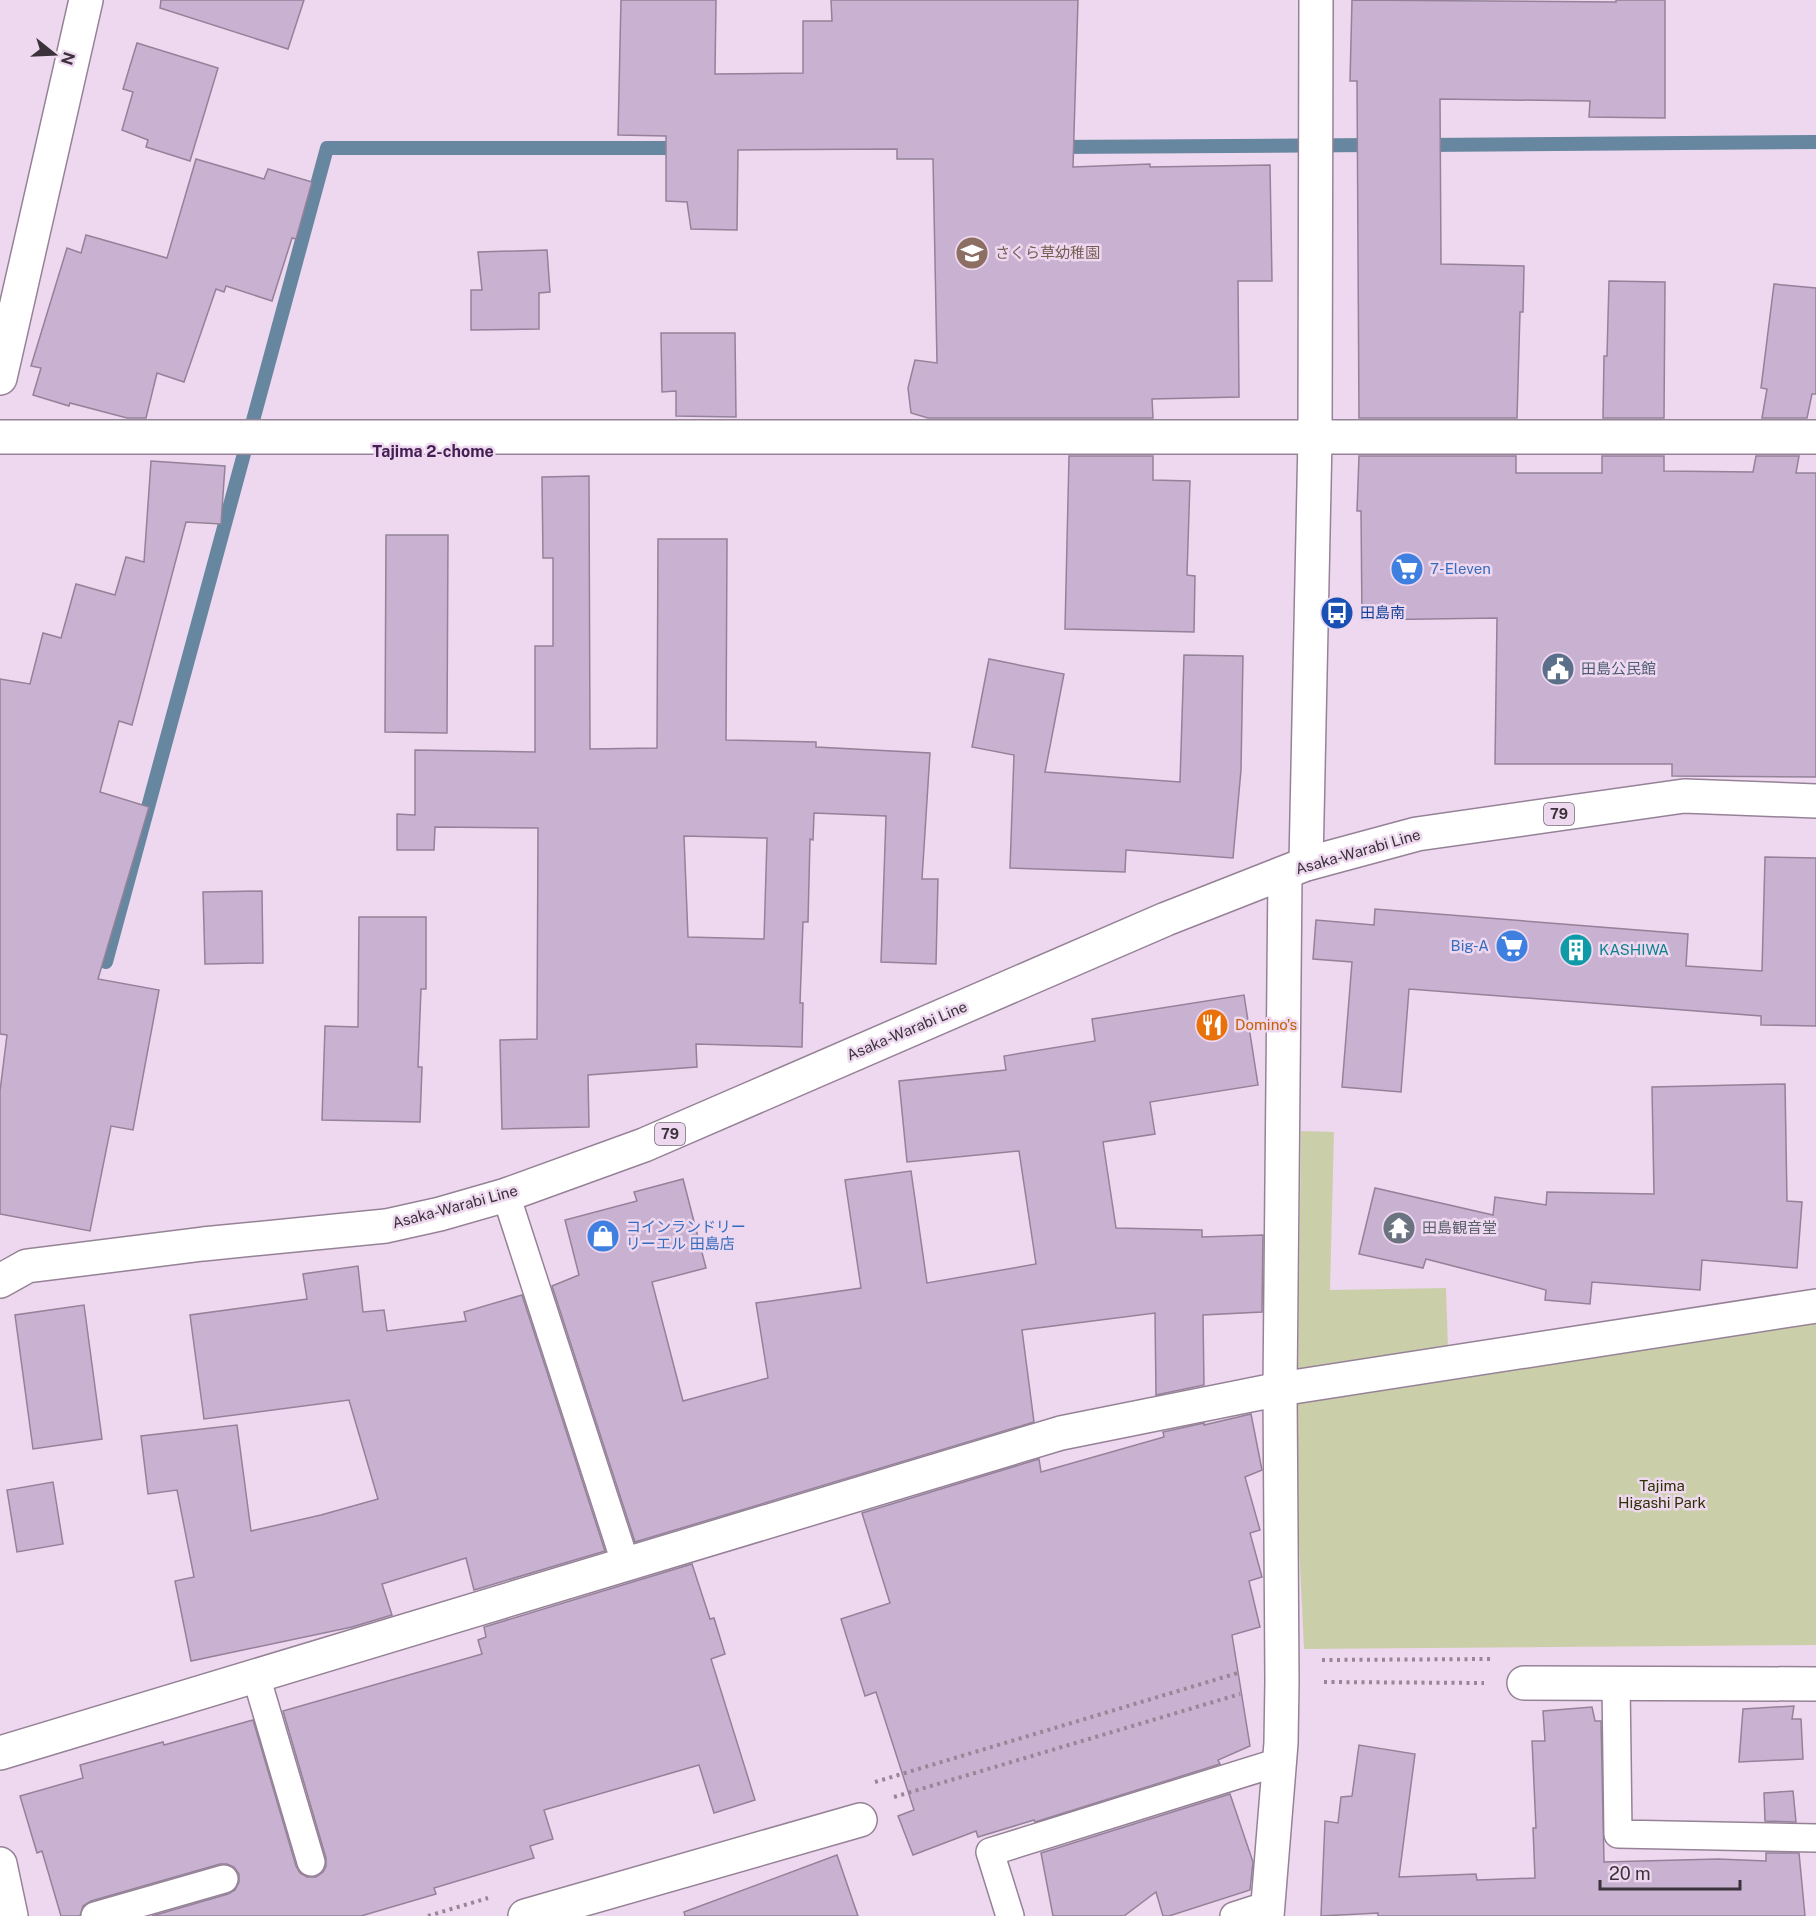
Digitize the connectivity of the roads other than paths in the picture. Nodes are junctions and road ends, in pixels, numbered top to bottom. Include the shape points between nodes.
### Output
1 (86, 0) edge
2 (1316, 0) edge
3 (0, 378) edge
4 (0, 437) edge
5 (1816, 437) edge
6 (1315, 438) junction
7 (1816, 801) edge
8 (1295, 869) junction
9 (506, 1195) junction
10 (0, 1281) edge
11 (1816, 1306) edge
12 (1280, 1389) junction
13 (626, 1564) junction
14 (256, 1676) junction
15 (1524, 1683) road end
16 (1616, 1683) junction
17 (1816, 1684) edge
18 (0, 1753) edge
19 (1279, 1762) junction
20 (860, 1820) road end
21 (1816, 1838) edge
22 (311, 1862) dead end
23 (0, 1864) edge
24 (224, 1879) dead end
25 (586, 1907) edge
26 (1268, 1911) edge
27 (7, 1914) edge
28 (95, 1916) edge
29 (525, 1916) edge
30 (1010, 1916) edge
31 (1234, 1916) edge

1 - 3 street
2 - 6 street
4 - 6 street
5 - 6 street
6 - 8 street
7 - 8 street, Asaka-Warabi Line / 79 via 1684,796 1417,834
8 - 9 street, Asaka-Warabi Line / 79 via 1166,919 644,1145
8 - 12 street
9 - 10 street, Asaka-Warabi Line / 79 via 386,1226 27,1266
9 - 13 lane
11 - 12 street
12 - 13 street via 1061,1433
12 - 19 street
13 - 14 street
14 - 18 street
14 - 22 lane
15 - 16 street
16 - 17 street
16 - 21 lane via 1618,1834
19 - 26 street
19 - 30 lane via 990,1852
20 - 25 street
23 - 27 street
24 - 28 lane
25 - 29 street
26 - 31 lane

